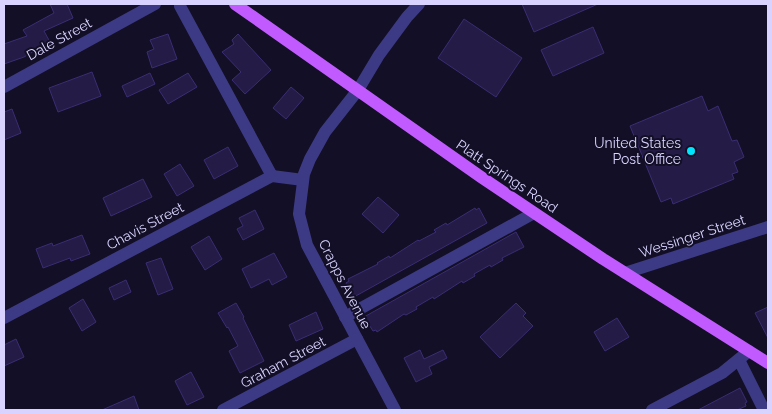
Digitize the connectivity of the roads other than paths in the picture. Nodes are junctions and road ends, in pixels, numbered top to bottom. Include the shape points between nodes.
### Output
1 (155, 4) edge
2 (235, 4) edge
3 (419, 4) edge
4 (180, 6) dead end
5 (4, 86) edge
6 (358, 90) junction
7 (272, 176) junction
8 (303, 180) junction
9 (534, 213) junction
10 (768, 227) edge
11 (625, 273) junction
12 (345, 317) junction
13 (4, 318) edge
14 (356, 340) junction
15 (744, 355) junction
16 (768, 363) edge
17 (223, 410) edge
18 (395, 410) edge
19 (652, 410) edge
20 (764, 410) edge

1 - 5 street, Dale Street
2 - 6 main road, Platt Springs Road
3 - 6 street, Crapps Avenue via 379,55
4 - 7 street
6 - 8 street, Crapps Avenue via 325,132
6 - 9 main road, Platt Springs Road
7 - 8 street
7 - 13 street, Chavis Street
8 - 12 street, Crapps Avenue via 299,214 307,246
9 - 11 main road, Platt Springs Road
9 - 12 street
10 - 11 street, Wessinger Street
11 - 15 main road, Platt Springs Road
12 - 14 street, Crapps Avenue
14 - 17 street, Graham Street
14 - 18 street, Crapps Avenue
15 - 16 main road, Platt Springs Road
15 - 19 street via 722,373
15 - 20 street

